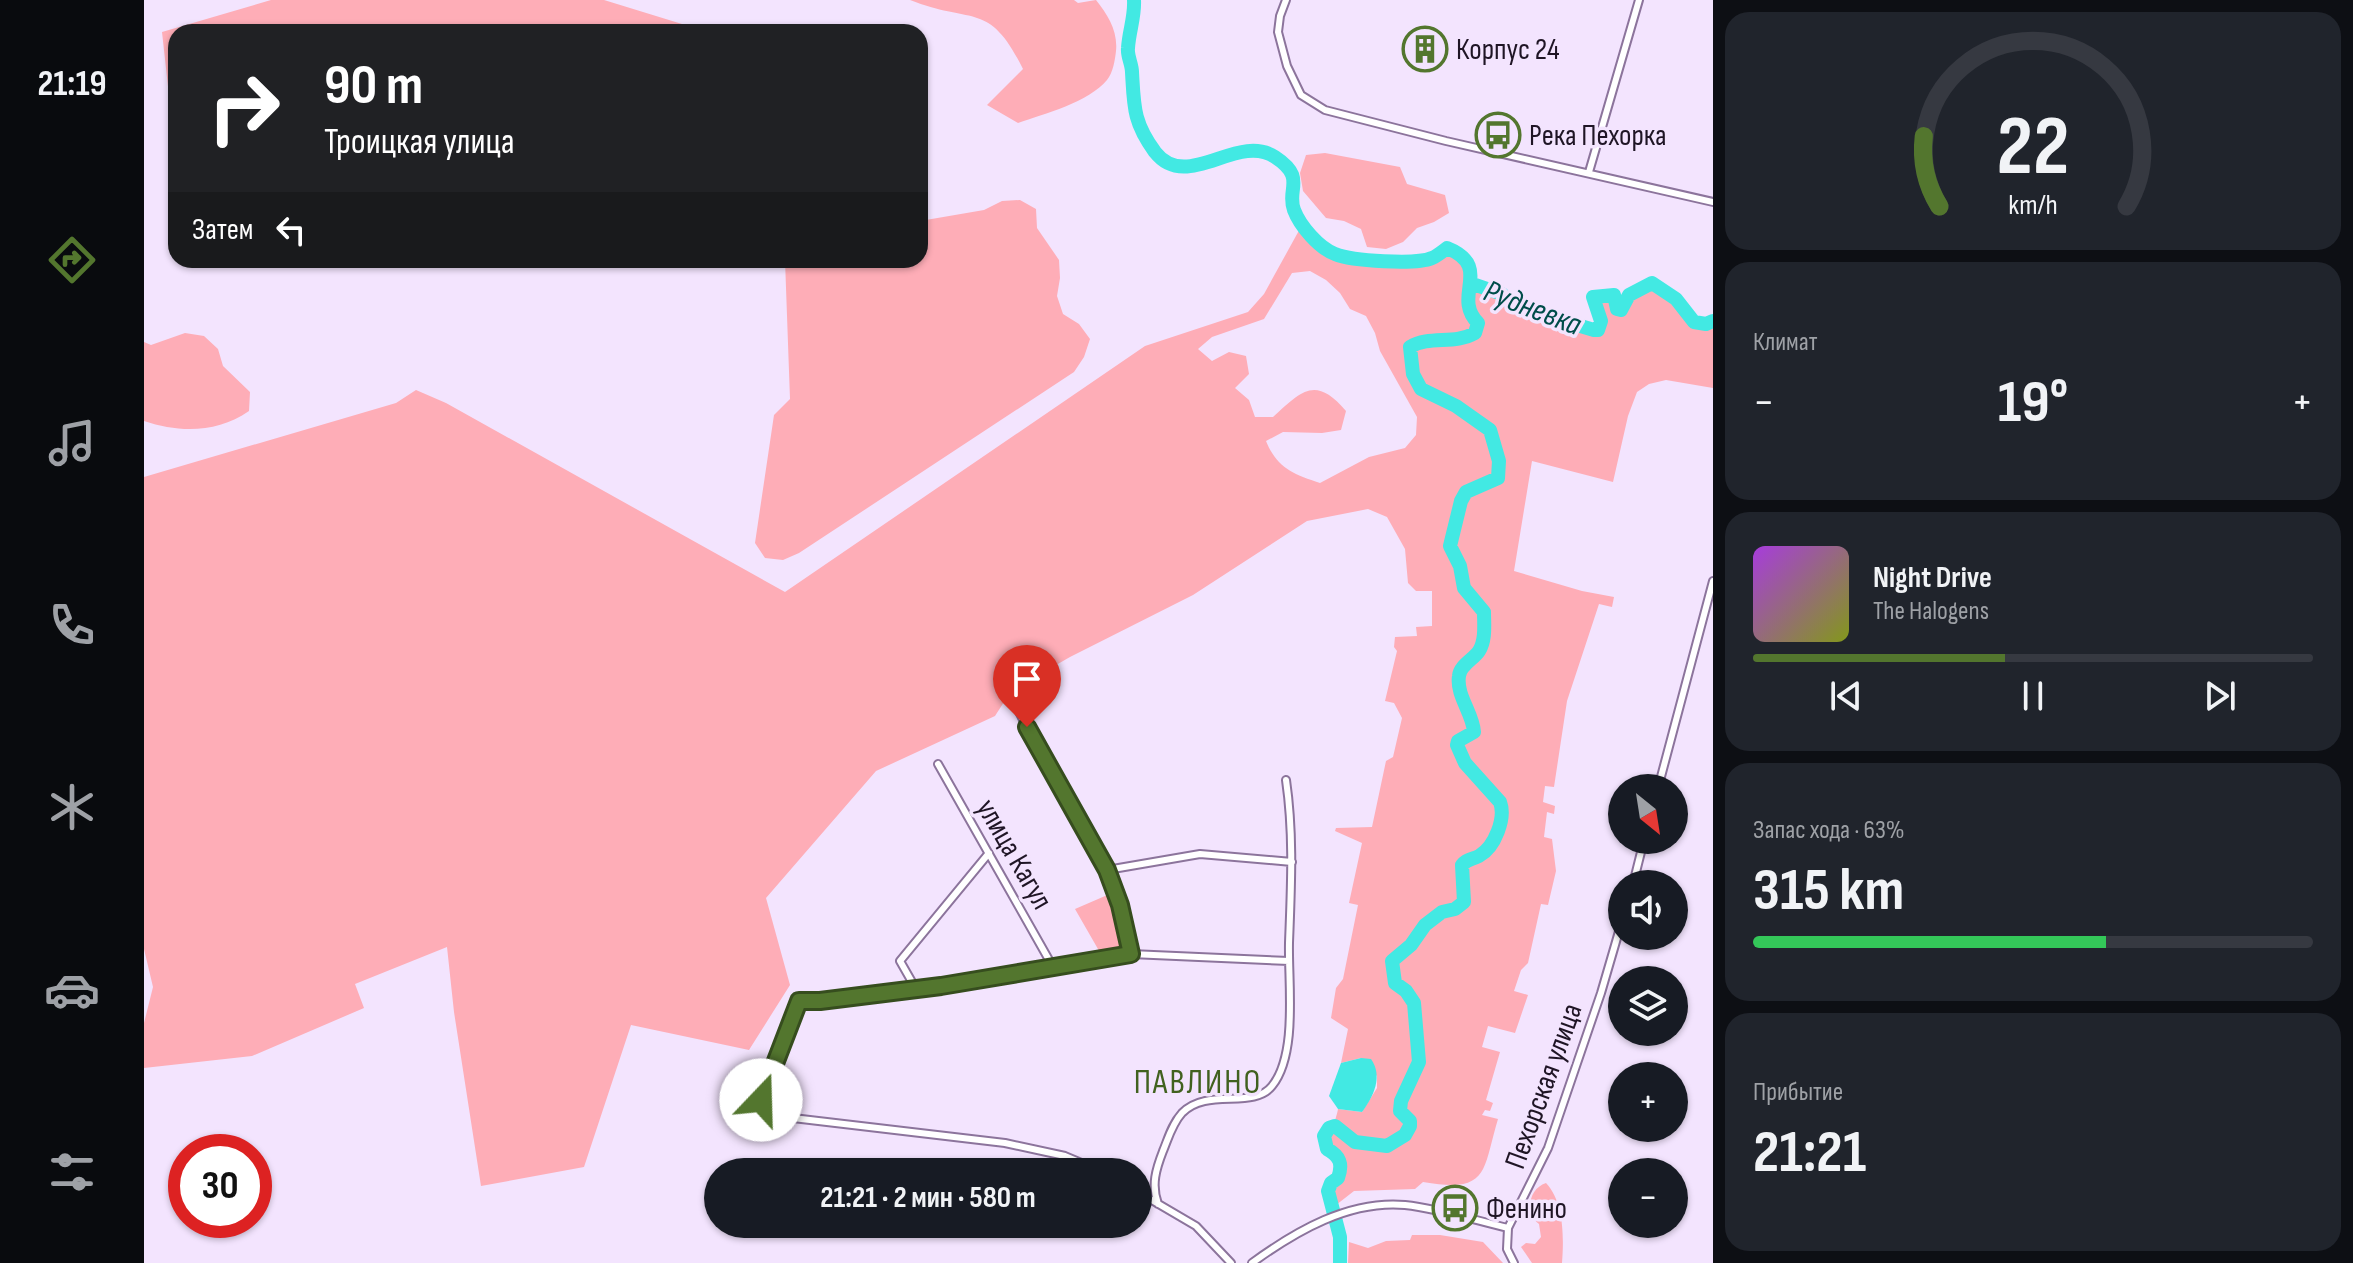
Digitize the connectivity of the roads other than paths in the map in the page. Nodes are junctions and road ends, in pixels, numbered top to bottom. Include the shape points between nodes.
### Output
1 (1286, 0) edge
2 (1639, 0) edge
3 (1589, 172) junction
4 (1713, 202) edge
5 (1713, 581) edge
6 (1017, 708) dead end
7 (938, 764) dead end
8 (1662, 774) edge
9 (1286, 780) dead end
10 (989, 853) junction
11 (1292, 862) junction
12 (1107, 870) junction
13 (1614, 950) edge
14 (1131, 954) junction
15 (1289, 961) junction
16 (1053, 967) junction
17 (916, 989) junction
18 (1070, 1158) edge
19 (1152, 1200) edge
20 (1158, 1204) junction
21 (1508, 1228) junction
22 (1231, 1263) edge
23 (1252, 1263) edge
24 (1514, 1263) edge

1 - 3 street via 1280,16 1281,49 1301,95 1314,104 1446,141
2 - 3 street
3 - 4 street
5 - 8 street
6 - 12 street
7 - 10 street, улица Кагул
9 - 11 street
10 - 16 street, улица Кагул
10 - 17 street via 900,961
11 - 12 street via 1200,854
11 - 15 street
12 - 14 street
13 - 21 street, Пехорская улица via 1548,1148
14 - 15 street
14 - 16 street
15 - 20 street via 1287,1037 1274,1083 1260,1094 1206,1099 1183,1112 1157,1167 1153,1190
16 - 17 street
17 - 18 street via 799,1001 758,1108 769,1114 1005,1143
19 - 20 street
20 - 22 street via 1196,1226
21 - 23 street via 1430,1209 1377,1206 1295,1233
21 - 24 street via 1507,1249

